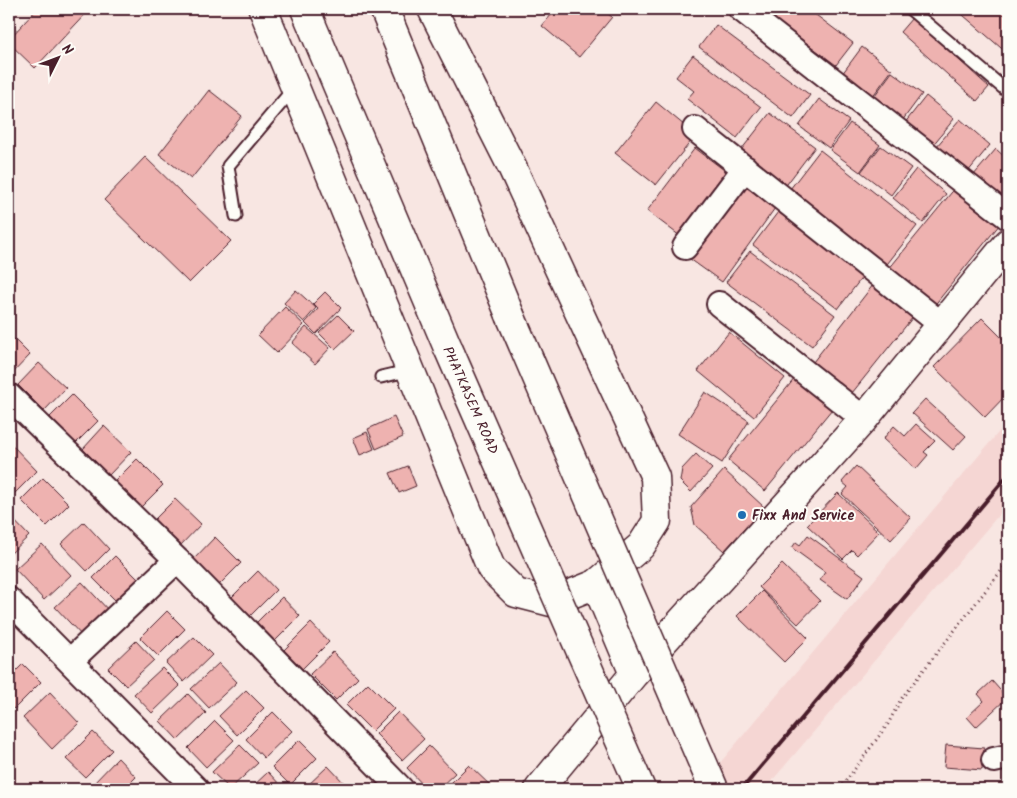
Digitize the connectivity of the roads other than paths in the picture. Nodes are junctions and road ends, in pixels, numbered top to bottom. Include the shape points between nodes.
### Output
1 (263, 9) edge
2 (305, 9) edge
3 (384, 9) edge
4 (432, 9) edge
5 (741, 9) edge
6 (910, 9) edge
7 (295, 86) junction
8 (1008, 92) edge
9 (695, 129) dead end
10 (745, 168) junction
11 (236, 216) dead end
12 (1008, 216) edge
13 (1008, 243) edge
14 (685, 248) dead end
15 (719, 304) dead end
16 (941, 324) junction
17 (411, 370) junction
18 (381, 377) dead end
19 (9, 396) edge
20 (864, 419) junction
21 (177, 560) junction
22 (596, 584) junction
23 (9, 600) edge
24 (70, 661) junction
25 (634, 674) junction
26 (196, 789) edge
27 (401, 789) edge
28 (539, 789) edge
29 (641, 789) edge
30 (714, 789) edge

1 - 7 main road
2 - 29 main road, PHATKASEM ROAD, bridge via 448,348
3 - 30 main road, bridge via 510,315
4 - 22 main road via 512,167 655,477 657,521 641,546
5 - 12 street
6 - 8 lane
7 - 11 lane via 228,166
7 - 17 main road
9 - 10 street
10 - 14 street
10 - 16 street
13 - 16 main road
15 - 20 street
16 - 20 main road
17 - 18 lane
17 - 22 main road via 491,568 516,593 551,602
19 - 21 street
20 - 25 main road
21 - 24 street
21 - 27 street
22 - 25 main road
23 - 24 street
24 - 26 street
25 - 28 main road

